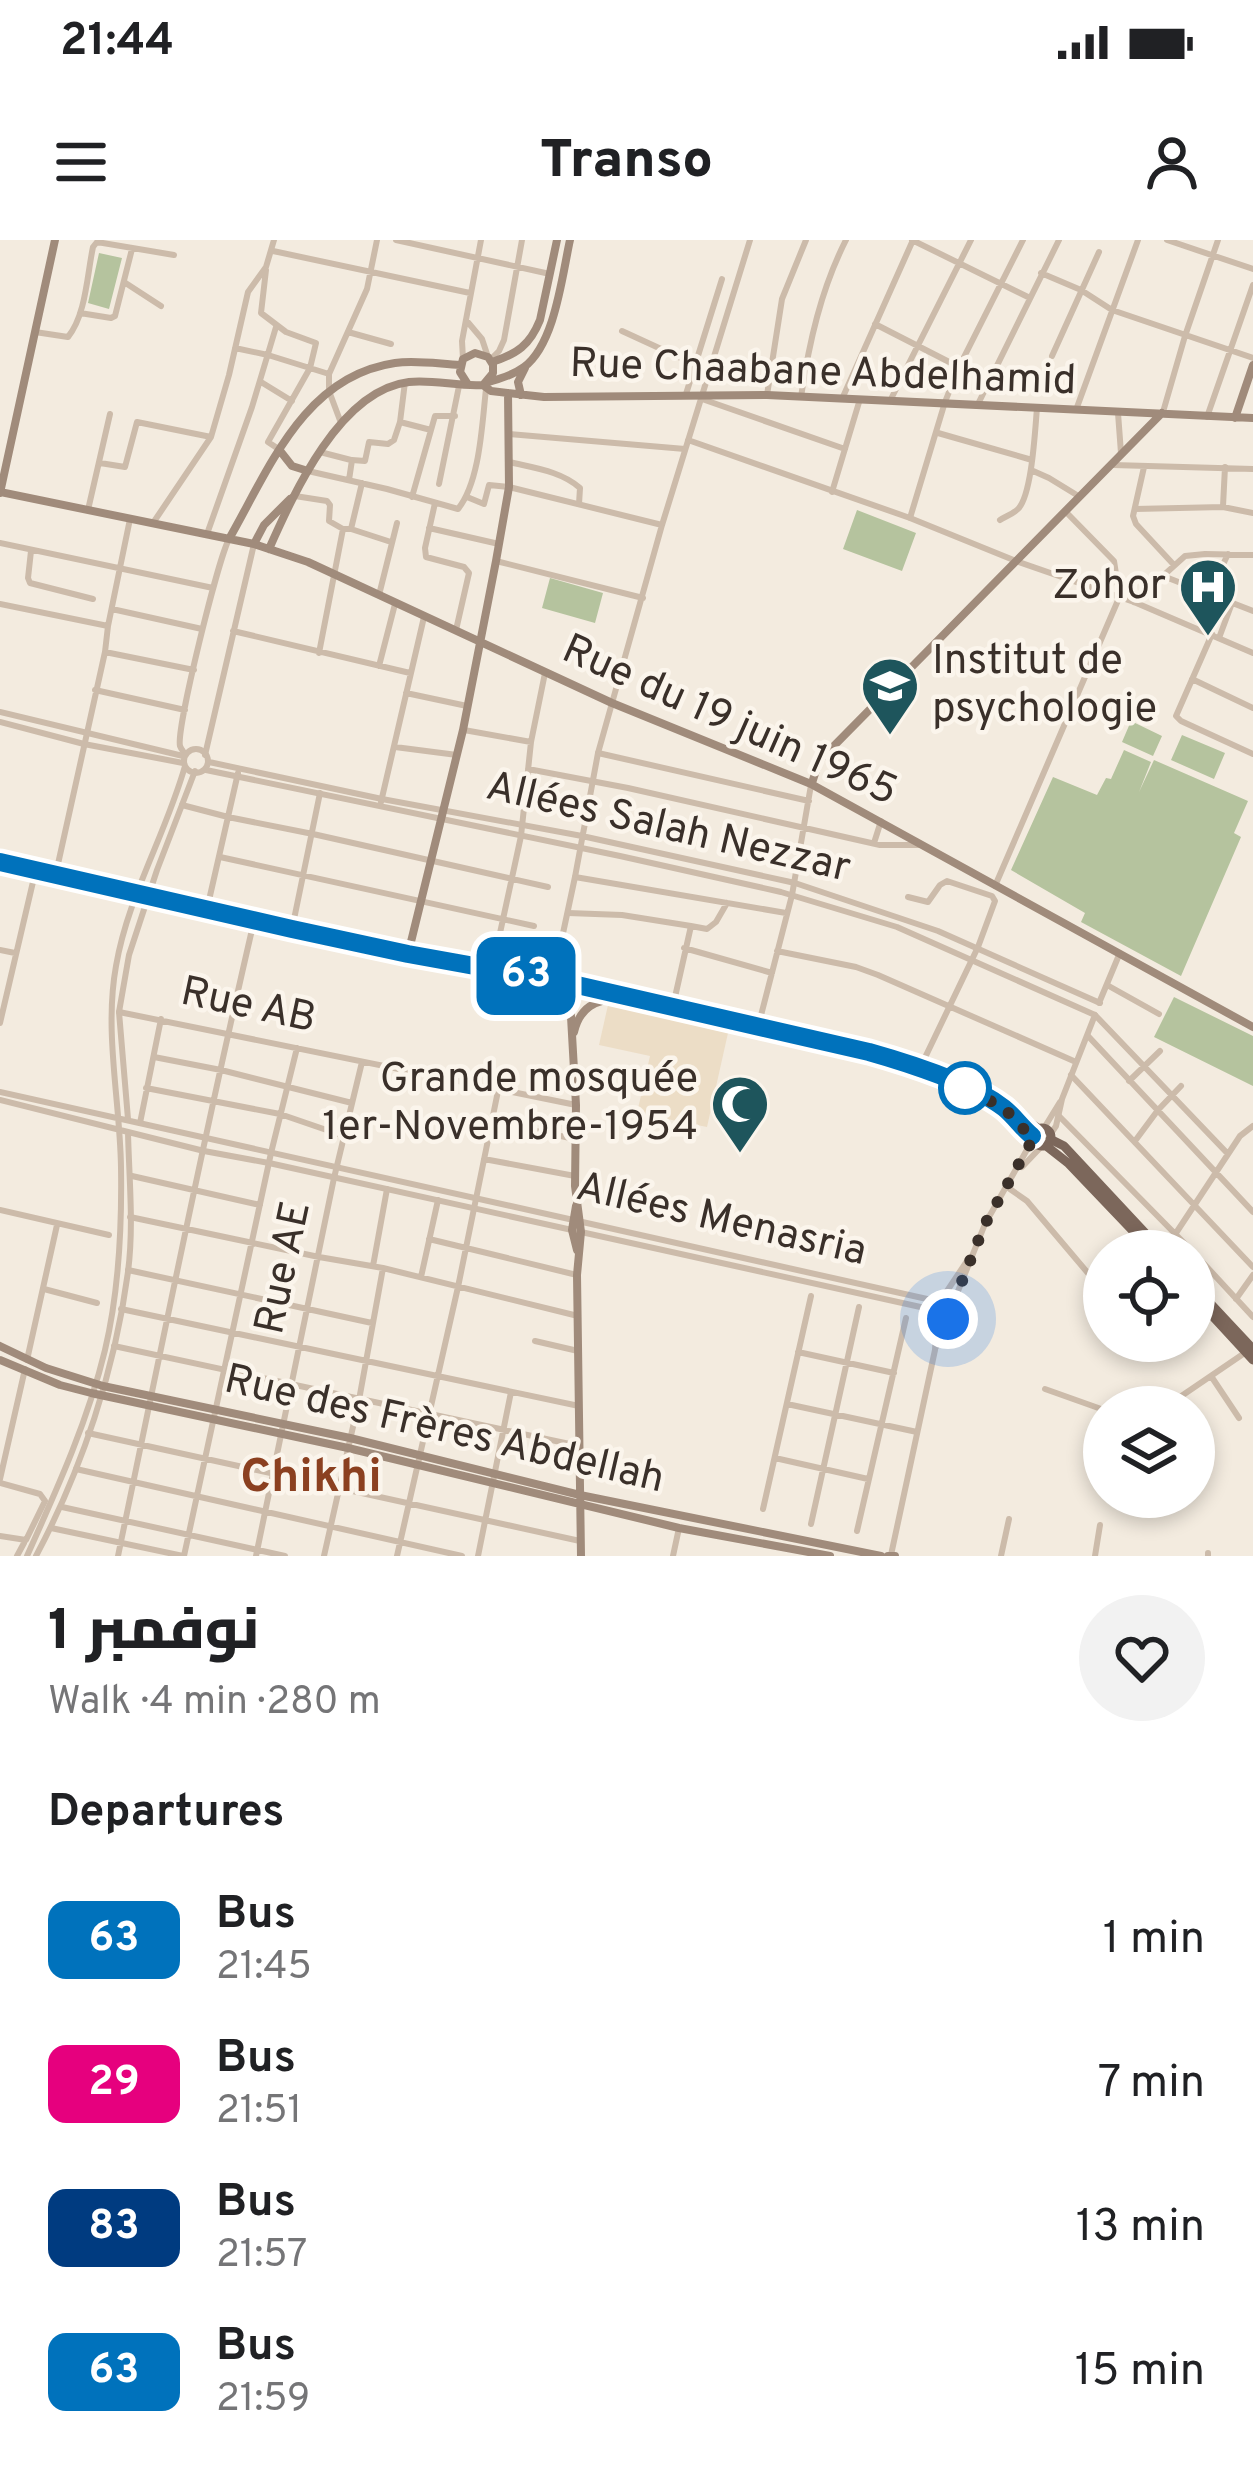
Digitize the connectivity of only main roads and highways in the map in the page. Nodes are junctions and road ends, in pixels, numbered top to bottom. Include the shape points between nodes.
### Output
1 (55, 240) edge
2 (557, 240) edge
3 (570, 240) edge
4 (462, 362) junction
5 (491, 362) junction
6 (1253, 362) edge
7 (528, 363) junction
8 (503, 378) junction
9 (463, 384) junction
10 (486, 386) junction
11 (515, 394) junction
12 (1163, 412) junction
13 (1234, 418) junction
14 (1253, 418) edge
15 (280, 450) junction
16 (308, 472) junction
17 (0, 492) edge
18 (295, 496) junction
19 (229, 539) junction
20 (254, 544) junction
21 (269, 548) junction
22 (481, 641) junction
23 (812, 784) junction
24 (0, 862) edge
25 (408, 954) junction
26 (559, 981) junction
27 (621, 998) junction
28 (1253, 1027) edge
29 (573, 1040) junction
30 (1042, 1137) junction
31 (1132, 1230) edge
32 (1142, 1230) edge
33 (1215, 1310) edge
34 (1215, 1317) edge
35 (0, 1346) edge
36 (1251, 1352) edge
37 (0, 1360) edge
38 (26, 1365) junction
39 (492, 1479) junction
40 (580, 1495) junction
41 (580, 1506) junction
42 (580, 1556) edge
43 (830, 1556) edge
44 (889, 1556) edge

1 - 17 main road
2 - 5 main road via 535,333 515,354
3 - 7 main road via 547,333
4 - 5 main road via 475,353
4 - 9 main road
4 - 15 main road via 393,363 355,376 300,418
5 - 8 main road
5 - 10 main road
6 - 13 main road
7 - 8 main road
7 - 11 main road
8 - 10 main road
8 - 11 main road
9 - 10 main road
9 - 16 main road via 405,382 379,392 342,424
10 - 11 main road, Rue Chaabane Abdelhamid
11 - 12 main road, Rue Chaabane Abdelhamid
11 - 22 main road via 509,487
12 - 13 main road, Rue Chaabane Abdelhamid
12 - 23 main road via 819,760
13 - 14 main road, Rue Chaabane Abdelhamid
15 - 16 main road
15 - 19 main road
16 - 18 main road
17 - 19 main road, Rue du 19 juin 1965
18 - 20 main road
18 - 21 main road
19 - 20 main road, Rue du 19 juin 1965
20 - 21 main road, Rue du 19 juin 1965
21 - 22 main road, Rue du 19 juin 1965
22 - 23 main road, Rue du 19 juin 1965
22 - 25 main road
23 - 28 main road, Rue du 19 juin 1965
24 - 25 main road
25 - 26 main road
26 - 27 main road
26 - 29 main road via 569,992
27 - 29 main road via 586,1009
27 - 30 main road via 920,1068 1014,1112
29 - 40 main road
30 - 31 main road
30 - 32 main road via 1068,1150
33 - 36 main road
34 - 36 main road
35 - 38 main road, Rue des Frères Abdellah
37 - 38 main road, Rue des Frères Abdellah
38 - 39 main road, Rue des Frères Abdellah via 60,1385
39 - 40 main road, Rue des Frères Abdellah
39 - 41 main road, Rue des Frères Abdellah
40 - 41 main road
40 - 44 main road, Rue des Frères Abdellah
41 - 42 main road
41 - 43 main road, Rue des Frères Abdellah

